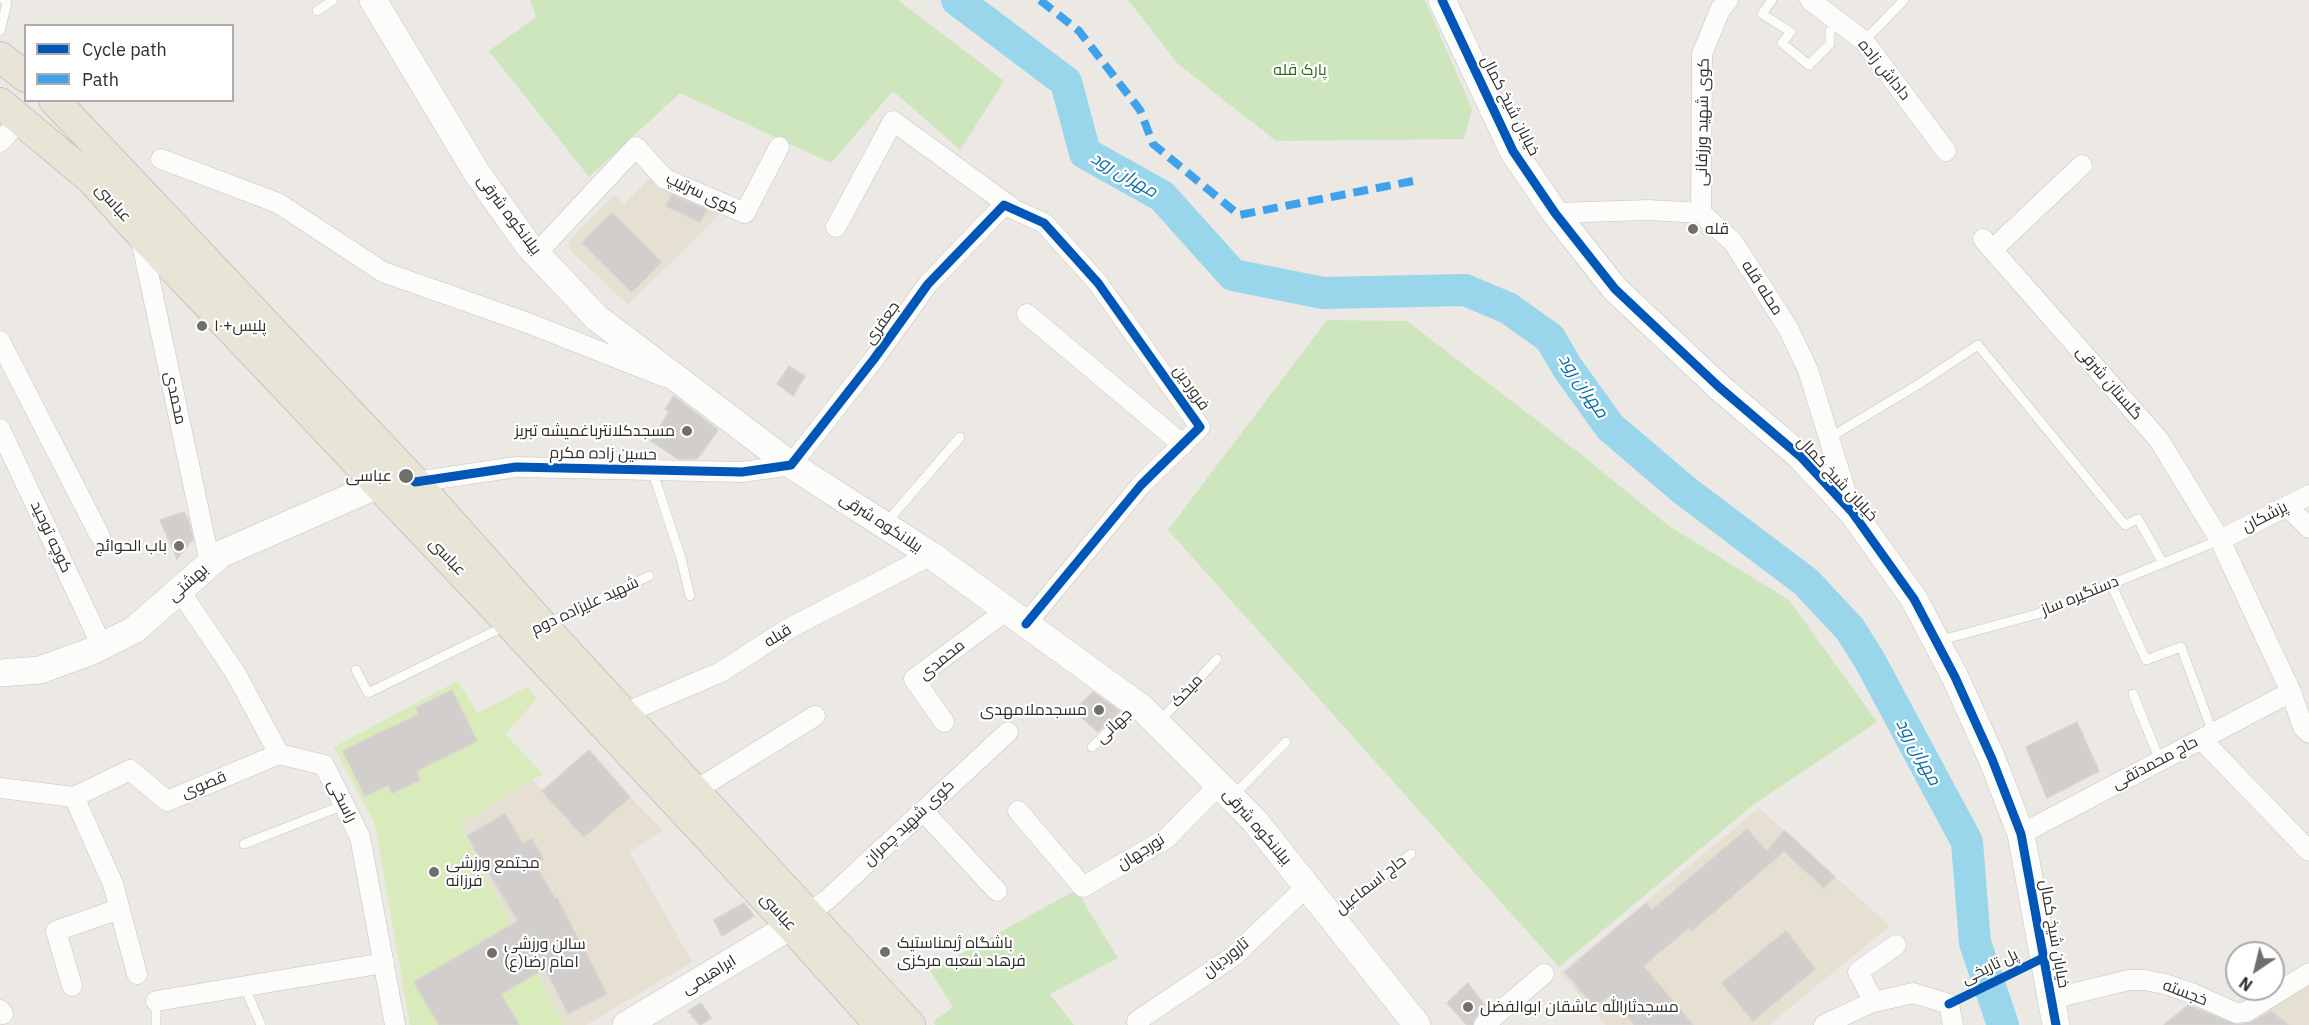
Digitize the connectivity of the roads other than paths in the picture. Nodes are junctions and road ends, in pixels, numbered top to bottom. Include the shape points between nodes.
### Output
1 (4, 0) edge
2 (333, 0) edge
3 (373, 0) edge
4 (1442, 0) edge
5 (1728, 0) edge
6 (1772, 0) edge
7 (1810, 0) edge
8 (1904, 0) edge
9 (317, 11) dead end
10 (1837, 21) junction
11 (0, 31) edge
12 (1864, 41) junction
13 (0, 57) edge
14 (24, 75) edge
15 (56, 102) edge
16 (10, 112) edge
17 (0, 142) edge
18 (779, 147) dead end
19 (1946, 151) dead end
20 (161, 159) dead end
21 (2082, 165) dead end
22 (1008, 206) junction
23 (1555, 213) junction
24 (1701, 213) junction
25 (836, 227) dead end
26 (139, 232) junction
27 (536, 254) junction
28 (1027, 314) dead end
29 (0, 341) edge
30 (687, 386) junction
31 (0, 429) edge
32 (960, 437) dead end
33 (1829, 438) junction
34 (1183, 445) junction
35 (791, 465) junction
36 (652, 470) junction
37 (415, 482) junction
38 (378, 485) junction
39 (2309, 495) edge
40 (2287, 506) junction
41 (1852, 513) junction
42 (884, 525) junction
43 (2309, 528) edge
44 (100, 536) dead end
45 (2220, 540) junction
46 (931, 555) junction
47 (210, 563) junction
48 (2163, 563) junction
49 (649, 576) dead end
50 (2111, 584) junction
51 (180, 591) junction
52 (690, 596) dead end
53 (1017, 617) junction
54 (525, 628) junction
55 (1936, 641) junction
56 (102, 646) junction
57 (1217, 659) dead end
58 (356, 670) dead end
59 (0, 673) edge
60 (2290, 692) junction
61 (2133, 694) dead end
62 (1137, 705) junction
63 (815, 716) dead end
64 (614, 719) junction
65 (944, 722) dead end
66 (1157, 724) junction
67 (1008, 732) dead end
68 (2309, 733) edge
69 (2207, 736) junction
70 (1286, 742) dead end
71 (1092, 747) dead end
72 (279, 754) junction
73 (2160, 761) junction
74 (0, 788) edge
75 (696, 790) junction
76 (1225, 791) junction
77 (74, 797) junction
78 (344, 805) junction
79 (923, 811) junction
80 (1018, 811) dead end
81 (2020, 834) junction
82 (244, 844) dead end
83 (2309, 851) edge
84 (1411, 854) dead end
85 (1307, 886) junction
86 (997, 891) dead end
87 (119, 909) junction
88 (1331, 917) junction
89 (800, 919) junction
90 (1896, 945) dead end
91 (384, 963) junction
92 (2309, 973) edge
93 (137, 974) dead end
94 (1544, 975) dead end
95 (72, 986) dead end
96 (243, 986) junction
97 (156, 1001) joint
98 (1874, 1002) junction
99 (2053, 1012) edge
100 (1137, 1021) dead end
101 (639, 1022) edge
102 (156, 1025) edge
103 (261, 1025) edge
104 (395, 1025) edge
105 (880, 1025) edge
106 (910, 1025) edge
107 (1417, 1025) edge
108 (1484, 1025) edge
109 (1824, 1025) edge
110 (1953, 1025) edge

1 - 11 lane via 7,3
2 - 9 lane
3 - 27 main road, بیلانکوه شرقی via 477,173
4 - 23 main road, خیابان شیخ کمال via 1513,151
5 - 24 street, کوی شهید ورزفانی via 1702,54
6 - 10 lane via 1762,14 1791,32 1782,43 1809,65 1830,44 1830,32
7 - 10 street, داداش زاده
8 - 12 lane
10 - 12 street, داداش زاده
12 - 19 street, داداش زاده
13 - 14 main road
15 - 37 main road, عباسى
16 - 17 street
16 - 26 main road, عباسى via 92,179
18 - 27 street, کوی سرتیپ via 744,213 665,179 636,147
20 - 30 street via 278,203 382,272 528,323
21 - 45 street, گلستان شرقی via 1987,245 2159,440
22 - 25 street via 893,121
22 - 34 street, فروردین via 1044,223 1098,283 1200,427
22 - 35 street, جعفری via 928,284
23 - 24 street
23 - 41 main road, خیابان شیخ کمال via 1615,289 1719,387 1800,456
24 - 33 street, محله قله via 1732,242 1788,328 1808,370
26 - 38 main road, عباسى
26 - 47 street, محمدی
27 - 30 main road, بیلانکوه شرقی via 597,318
28 - 34 street
29 - 44 street
30 - 35 main road, بیلانکوه شرقی
31 - 56 street, کوچه توحید
32 - 42 lane
33 - 41 street, محله قله
33 - 48 lane via 1978,345 2125,525 2138,519
34 - 53 street, فروردین
35 - 36 street, حسین زاده مکرم via 742,472
35 - 42 main road, بیلانکوه شرقی
36 - 37 street, حسین زاده مکرم via 516,467
36 - 52 lane
37 - 38 main road, بهشتی
37 - 54 main road, عباسى
38 - 47 main road, بهشتی via 220,554
38 - 54 main road, عباسى
39 - 40 street, پزشکان
40 - 43 street
40 - 45 street, پزشکان
41 - 55 main road, خیابان شیخ کمال via 1914,599
42 - 46 main road, بیلانکوه شرقی
45 - 48 lane, دستگیره ساز
45 - 60 street, گلستان شرقی
46 - 53 main road, بیلانکوه شرقی
46 - 64 street, قبله via 786,630 721,672
47 - 51 main road, بهشتی
48 - 50 lane, دستگیره ساز
49 - 54 lane, شهید علیزاده دوم
50 - 55 lane, دستگیره ساز via 2037,614
50 - 69 lane via 2146,660 2181,647
51 - 56 main road, بهشتی via 134,630
51 - 72 street via 236,674
53 - 62 main road, بیلانکوه شرقی
53 - 65 street, محمدی via 914,680
54 - 58 lane, شهید علیزاده دوم via 368,693
54 - 64 main road, عباسى
55 - 81 main road, خیابان شیخ کمال via 1992,759
56 - 59 main road, بهشتی via 40,670
57 - 66 lane, میخک
60 - 68 street, گلستان شرقی
60 - 69 street, حاج محمدتقی
61 - 73 lane
62 - 66 main road, بیلانکوه شرقی
62 - 71 lane, جهانی
63 - 75 street
64 - 75 main road, عباسى
64 - 89 main road, عباسى
66 - 76 main road, بیلانکوه شرقی
67 - 79 street, کوی شهید چمران
69 - 73 street, حاج محمدتقی
69 - 83 street
70 - 76 lane
72 - 77 street, قصوی via 167,801 130,770
72 - 78 street, راسخی via 324,765
73 - 81 street, حاج محمدتقی
74 - 77 street
75 - 89 main road, عباسى
76 - 80 street, نورجهان via 1167,838 1083,887
76 - 85 main road, بیلانکوه شرقی via 1254,820
77 - 87 street
78 - 82 lane
78 - 91 street, راسخی via 360,837
79 - 86 street
79 - 89 street, کوی شهید چمران via 828,899
81 - 99 main road, خیابان شیخ کمال
84 - 88 lane, حاج اسماعیل
85 - 88 main road, بیلانکوه شرقی
85 - 100 street, تاروردیان via 1234,956
87 - 93 street
87 - 95 street via 56,931
88 - 107 main road, بیلانکوه شرقی
89 - 101 main road, ابراهیمی
89 - 105 main road, عباسى
89 - 106 main road, عباسى
90 - 98 street via 1858,972
91 - 96 street
91 - 104 street, راسخی
92 - 99 street, خجسته via 2246,1012 2236,1013 2165,984 2128,980
94 - 108 street
96 - 97 street
96 - 103 lane
97 - 102 lane
98 - 109 street
98 - 110 street via 1913,993 1949,1004

